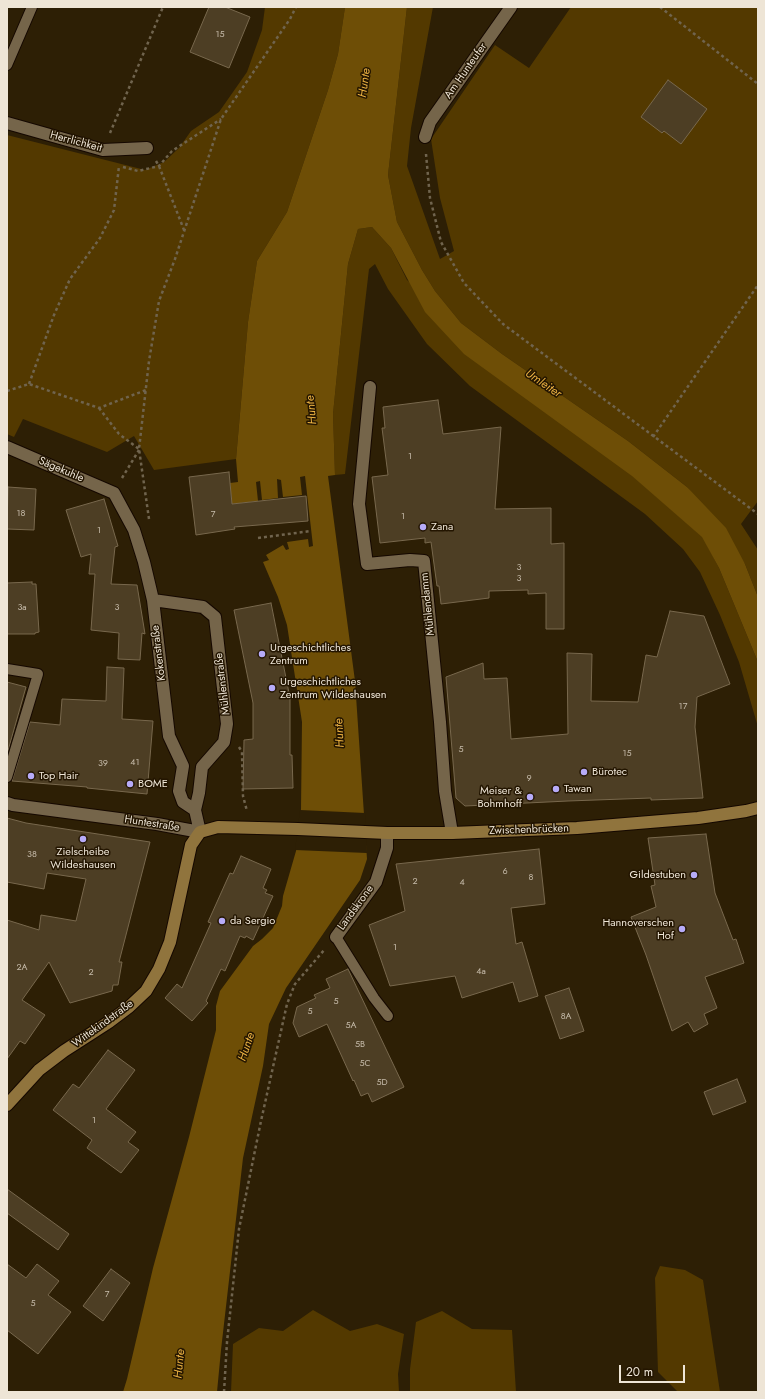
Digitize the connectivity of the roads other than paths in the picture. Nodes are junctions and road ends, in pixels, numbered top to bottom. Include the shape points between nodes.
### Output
1 (32, 7) edge
2 (511, 7) edge
3 (7, 65) edge
4 (7, 122) edge
5 (425, 137) road end
6 (147, 148) dead end
7 (370, 387) dead end
8 (7, 447) edge
9 (114, 493) joint
10 (153, 600) junction
11 (7, 669) edge
12 (7, 777) edge
13 (7, 803) edge
14 (758, 808) edge
15 (195, 810) junction
16 (298, 829) joint
17 (200, 832) junction
18 (387, 833) junction
19 (452, 833) junction
20 (336, 937) joint
21 (388, 1016) dead end
22 (7, 1105) edge

1 - 3 lane
2 - 5 street, Am Hunteufer via 430,122
4 - 6 street, Herrlichkeit via 103,150
7 - 19 street, Mühlendamm via 359,504 367,564 424,561 445,791
8 - 9 street, Sägekuhle
9 - 10 street, Kokenstraße via 134,530
10 - 15 street, Kokenstraße via 169,736 183,766 180,791 183,802
10 - 15 street, Mühlenstraße via 202,608 215,617 228,724 224,742 202,768 200,793
11 - 12 lane via 38,674
13 - 17 street, Huntestraße
14 - 19 street, Zwischenbrücken via 698,818 636,824
15 - 17 street, Mühlenstraße
16 - 17 street, Huntestraße via 218,827
16 - 18 street, Zwischenbrücken
17 - 22 street, Wittekindstraße via 191,845 170,942 146,991 109,1022 39,1070
18 - 19 street, Zwischenbrücken
18 - 20 street, Landskrone via 387,848 376,882
20 - 21 lane

